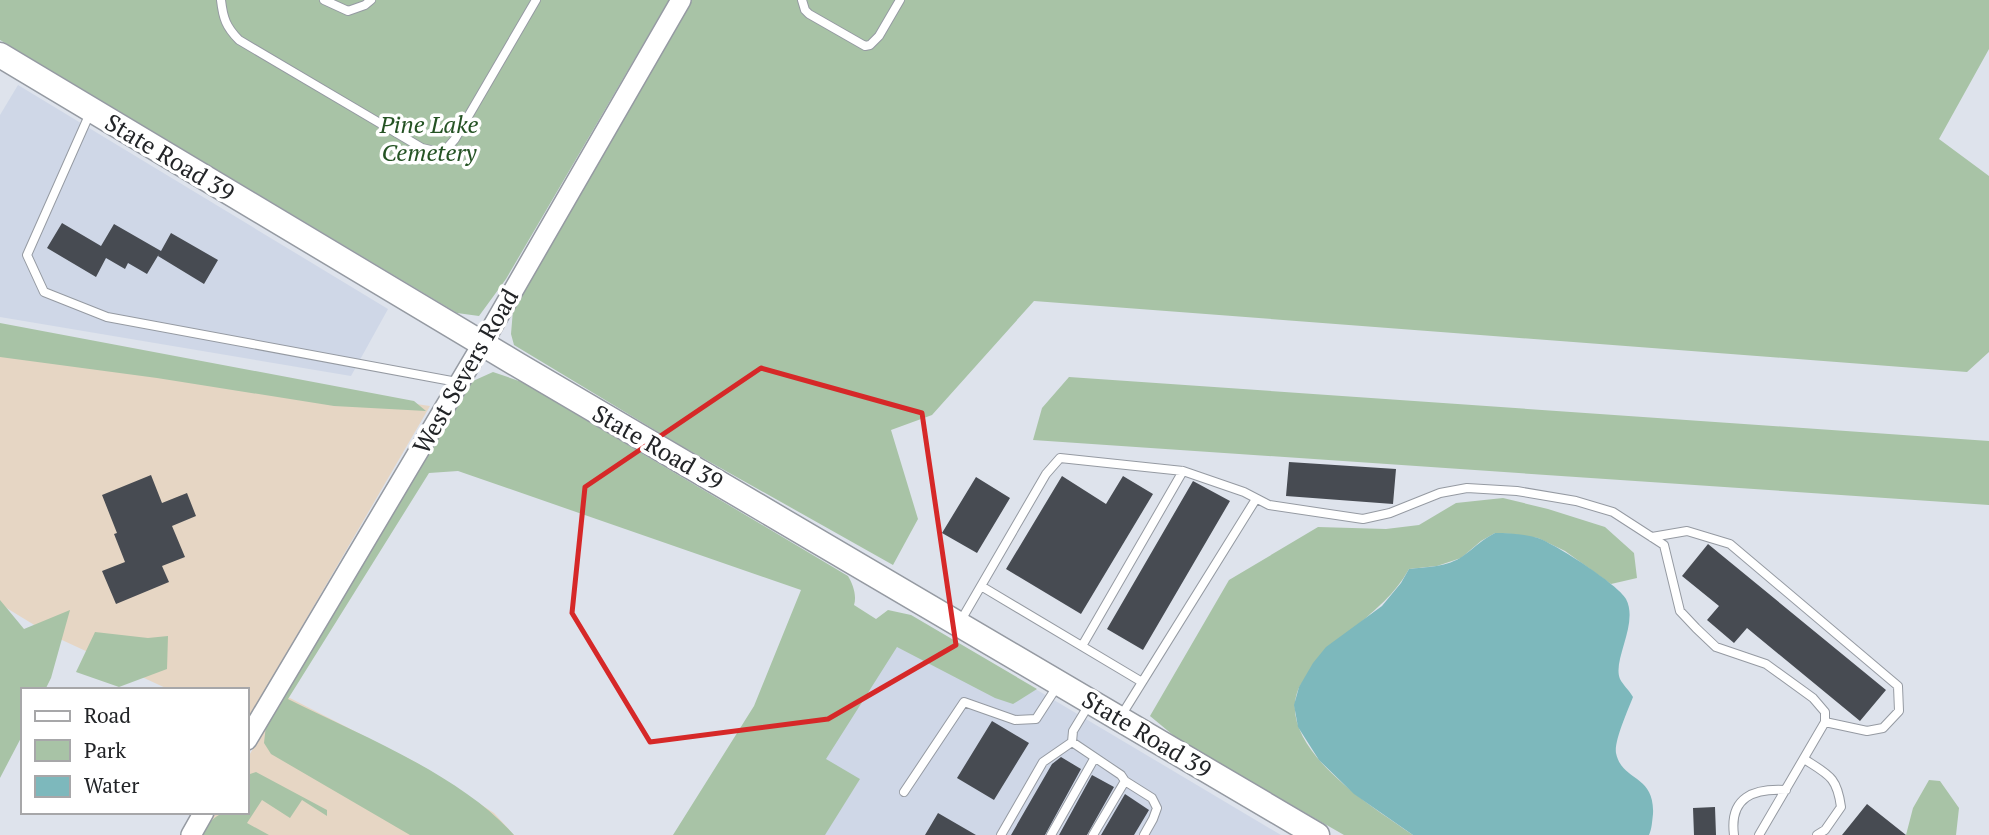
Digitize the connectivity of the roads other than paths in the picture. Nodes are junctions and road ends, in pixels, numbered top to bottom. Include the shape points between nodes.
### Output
1 (221, 0) edge
2 (324, 0) edge
3 (371, 0) edge
4 (536, 0) edge
5 (681, 0) edge
6 (802, 0) edge
7 (900, 0) edge
8 (0, 55) edge
9 (91, 110) junction
10 (483, 343) junction
11 (458, 382) junction
12 (1184, 471) junction
13 (1256, 499) junction
14 (1652, 537) junction
15 (981, 586) junction
16 (960, 624) junction
17 (1082, 646) junction
18 (1059, 682) junction
19 (1142, 682) junction
20 (1091, 701) junction
21 (1120, 718) junction
22 (1825, 722) junction
23 (248, 738) edge
24 (1072, 742) junction
25 (1094, 759) junction
26 (1804, 759) junction
27 (1125, 781) junction
28 (1786, 790) junction
29 (904, 792) dead end
30 (203, 814) edge
31 (191, 835) edge
32 (1001, 835) edge
33 (1051, 835) edge
34 (1093, 835) edge
35 (1144, 835) edge
36 (1317, 835) edge
37 (1734, 835) edge
38 (1759, 835) edge
39 (1817, 835) edge

1 - 4 lane via 223,18 239,40 422,148 439,152 455,139
2 - 3 lane via 348,11
5 - 10 street, West Severs Road
6 - 7 lane via 809,14 870,46
8 - 9 main road, State Road 39
9 - 10 main road, State Road 39
9 - 11 lane via 27,255 44,292 107,317
10 - 11 street, West Severs Road
10 - 16 main road, State Road 39
11 - 23 street, West Severs Road
12 - 13 lane
12 - 15 lane via 1060,457
12 - 17 lane
13 - 14 lane via 1269,505 1363,519 1467,488 1517,491 1613,512
13 - 19 lane
14 - 22 lane via 1664,545 1680,611 1716,647 1766,664 1813,698 1825,712
14 - 22 lane via 1688,531 1730,544 1898,687 1899,711 1882,728 1867,731
15 - 16 lane
15 - 17 lane
16 - 18 main road, State Road 39
17 - 19 lane
18 - 20 main road, State Road 39
18 - 29 lane via 1036,719 1015,720 964,702
19 - 21 lane
20 - 21 main road, State Road 39
20 - 24 lane via 1073,731
21 - 36 main road, State Road 39
22 - 26 lane
24 - 25 lane
24 - 32 lane via 1043,762
25 - 27 lane
25 - 33 lane
26 - 28 lane
26 - 39 lane via 1838,786 1841,807
27 - 34 lane
27 - 35 lane via 1152,798 1157,808
28 - 37 lane via 1765,789 1743,798 1735,811
28 - 38 lane
30 - 31 street

